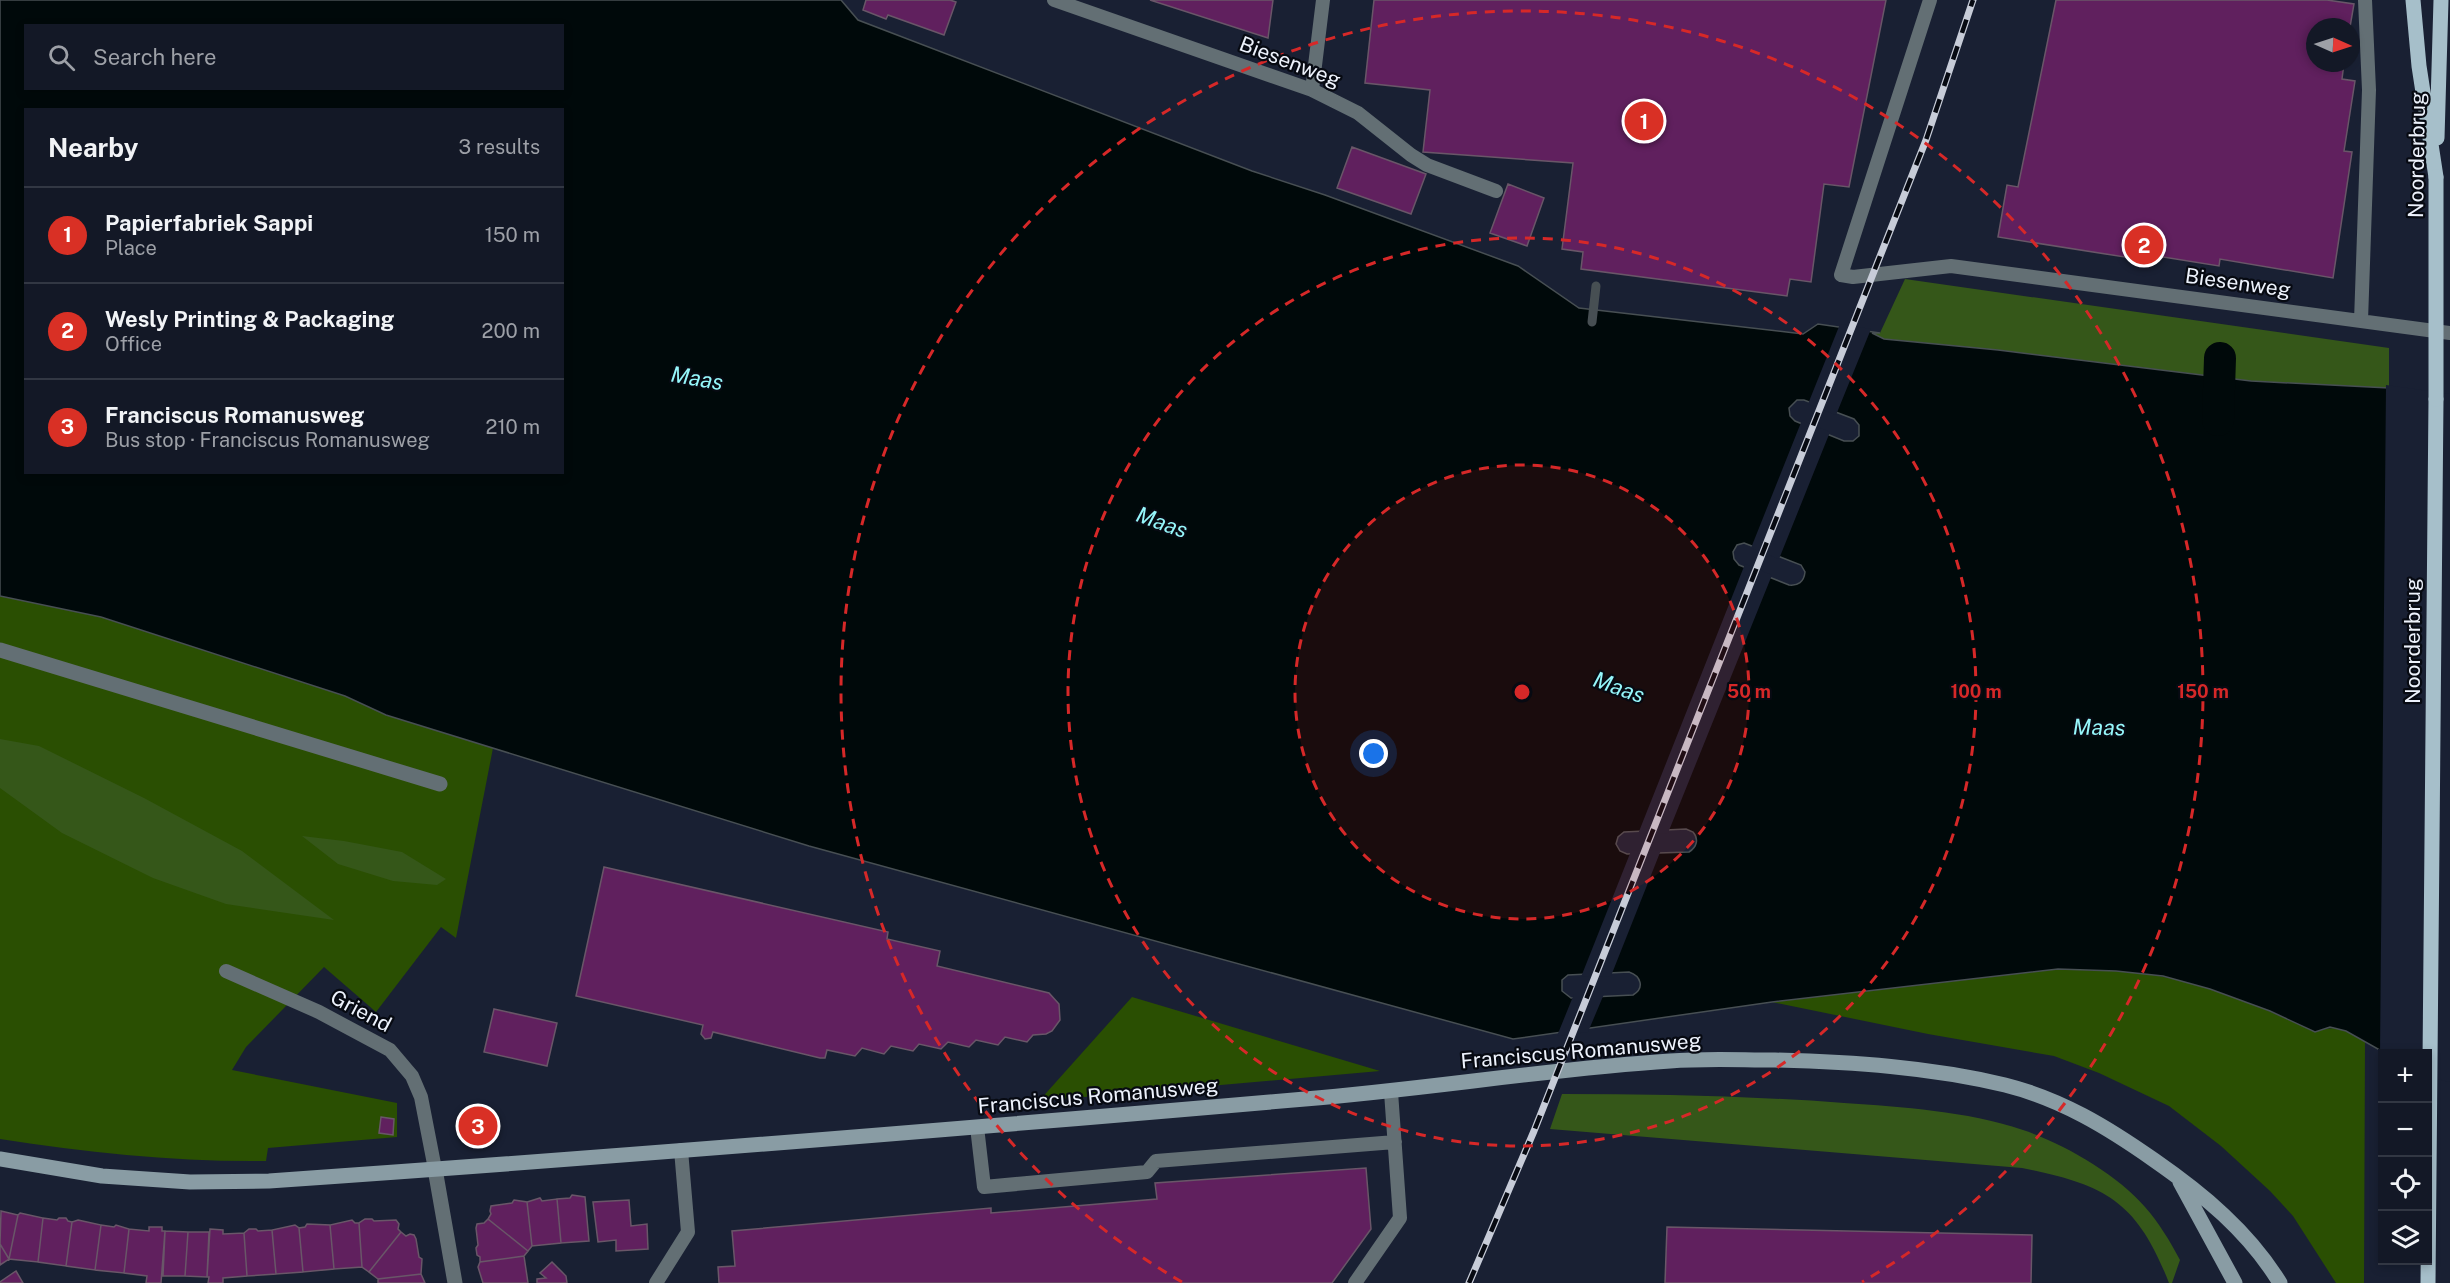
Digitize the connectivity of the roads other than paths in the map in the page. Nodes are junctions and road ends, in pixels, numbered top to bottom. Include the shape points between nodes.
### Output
1 (1054, 0) edge
2 (1323, 0) edge
3 (1930, 0) edge
4 (2365, 0) edge
5 (2413, 0) edge
6 (2441, 0) edge
7 (1312, 90) junction
8 (2436, 177) junction
9 (1496, 191) dead end
10 (2361, 321) junction
11 (2450, 333) edge
12 (0, 650) edge
13 (440, 784) dead end
14 (226, 971) dead end
15 (1391, 1092) junction
16 (977, 1128) junction
17 (1395, 1142) junction
18 (681, 1150) junction
19 (0, 1159) edge
20 (435, 1169) junction
21 (2175, 1174) junction
22 (454, 1283) edge
23 (656, 1283) edge
24 (1355, 1283) edge
25 (2235, 1283) edge
26 (2280, 1283) edge
27 (2428, 1283) edge

1 - 7 lane, Biesenweg
2 - 7 lane
3 - 10 lane, Biesenweg via 1841,275 1951,266
4 - 10 lane via 2369,90
5 - 8 main road
6 - 8 main road, Noorderbrug
7 - 9 lane, Biesenweg via 1358,113 1427,165
8 - 27 main road, Noorderbrug, bridge
10 - 11 lane, Biesenweg
12 - 13 street
14 - 20 lane, Griend via 319,1012 390,1050 412,1076 421,1097
15 - 16 street, Franciscus Romanusweg
15 - 17 lane
15 - 21 street, Franciscus Romanusweg via 1681,1060 1830,1062 1905,1068 1969,1078 2043,1097 2101,1124
16 - 17 lane via 984,1187 1147,1172 1156,1161
16 - 18 street, Franciscus Romanusweg
17 - 24 lane via 1400,1218
18 - 20 street, Franciscus Romanusweg
18 - 23 lane via 688,1232
19 - 20 street, Franciscus Romanusweg via 102,1176 189,1182 269,1181
20 - 22 street
21 - 25 street, Franciscus Romanusweg
21 - 26 street, Franciscus Romanusweg via 2247,1238

